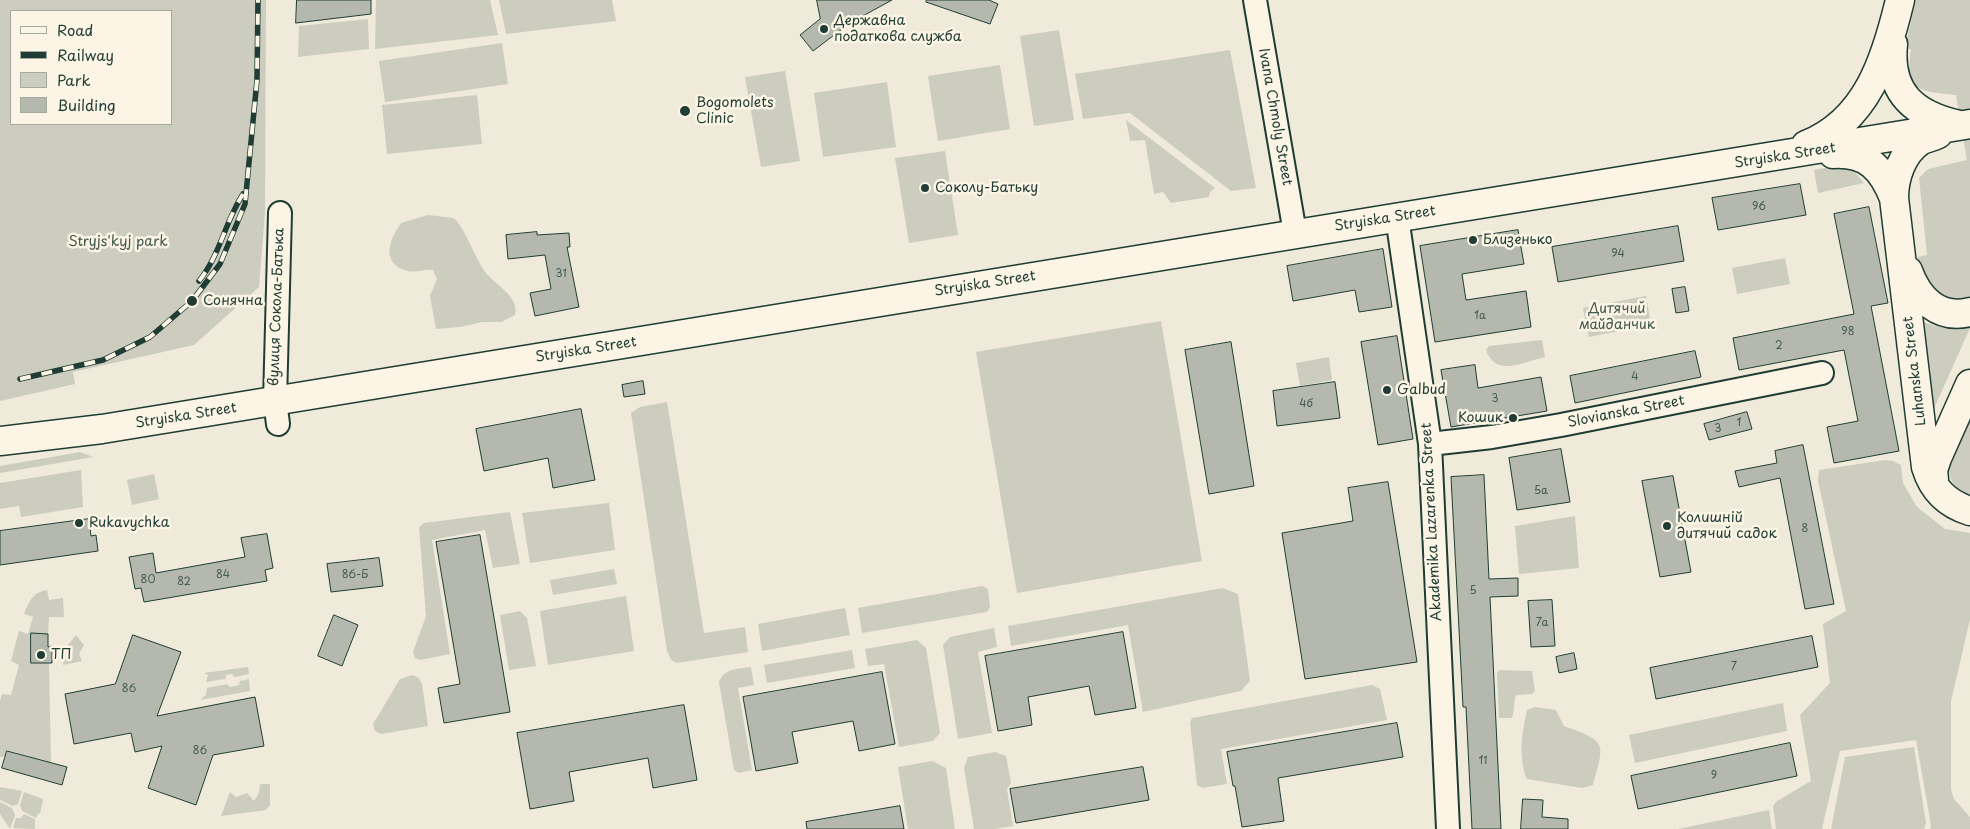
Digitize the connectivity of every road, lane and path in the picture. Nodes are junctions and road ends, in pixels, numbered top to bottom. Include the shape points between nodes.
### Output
1 (1255, 0) edge
2 (1897, 10) edge
3 (1965, 125) edge
4 (1777, 157) junction
5 (1894, 198) junction
6 (280, 213) dead end
7 (1397, 217) junction
8 (1295, 233) junction
9 (1902, 254) junction
10 (1970, 312) edge
11 (1822, 373) dead end
12 (1970, 384) edge
13 (276, 412) junction
14 (0, 440) edge
15 (1430, 444) junction
16 (1935, 487) junction
17 (1970, 511) edge
18 (1448, 829) edge

1 - 8 street, Ivana Chmoly Street
2 - 3 main road via 1893,75 1902,94 1913,107 1928,115
2 - 4 main road via 1878,72 1854,112 1829,134
3 - 4 main road, Stryiska Street
3 - 5 main road, Luhanska Street via 1920,141 1900,167
4 - 5 main road, Luhanska Street via 1842,154 1866,159 1877,167
4 - 7 main road, Stryiska Street
5 - 9 main road, Luhanska Street
6 - 13 street, вулиця Сокола-Батька
7 - 8 main road, Stryiska Street
7 - 15 street, Akademika Lazarenka Street
8 - 13 main road, Stryiska Street
9 - 10 main road, Luhanska Street via 1919,294 1929,305 1952,315
9 - 16 main road, Luhanska Street via 1925,456
11 - 15 street, Slovianska Street via 1561,425
12 - 16 main road, Luhanska Street via 1937,458
13 - 14 main road, Stryiska Street
15 - 18 street, Akademika Lazarenka Street
16 - 17 main road, Luhanska Street via 1951,503

